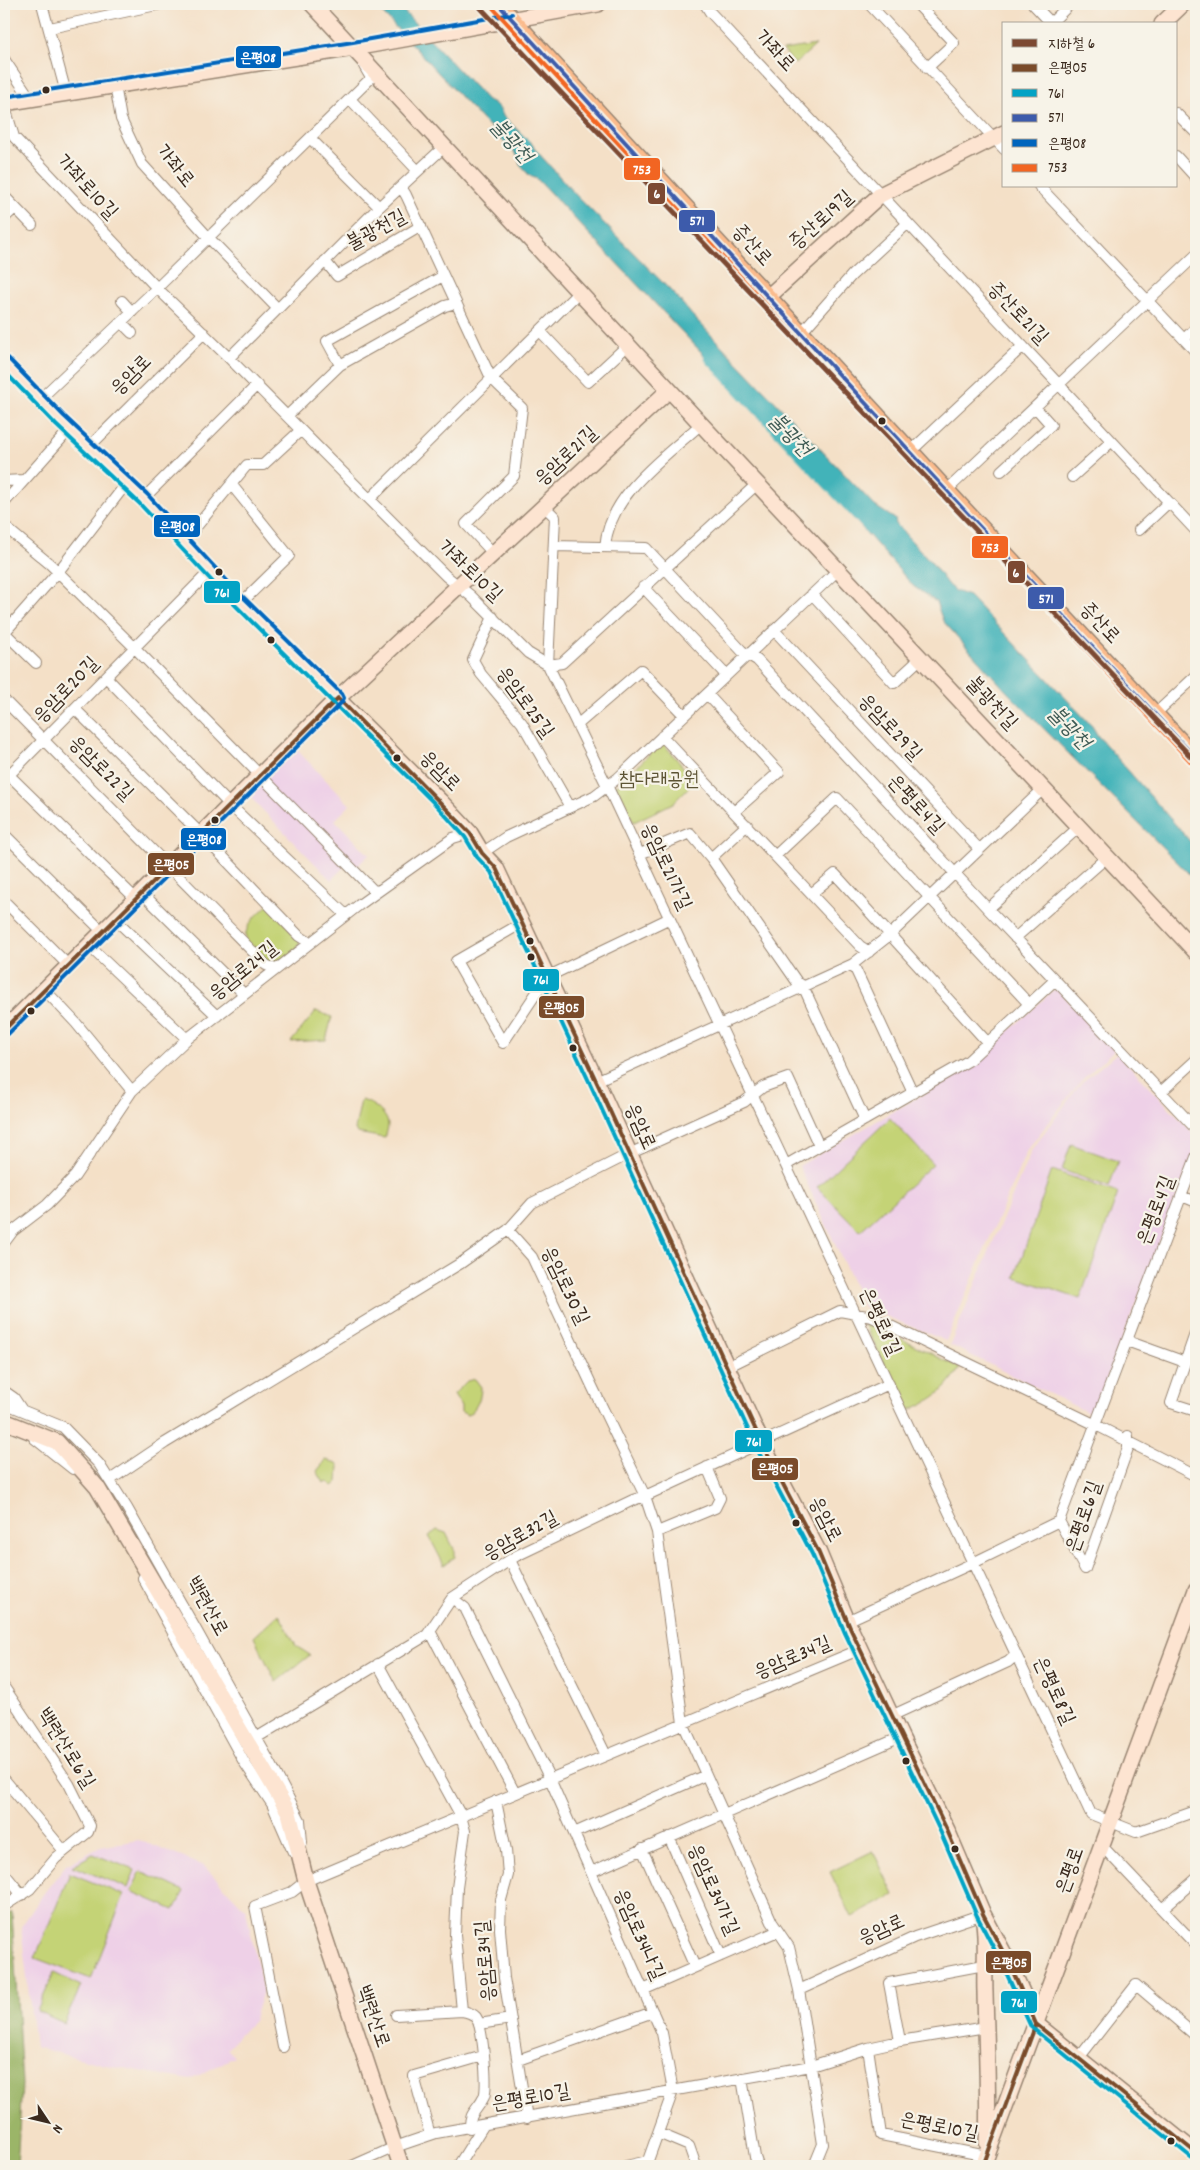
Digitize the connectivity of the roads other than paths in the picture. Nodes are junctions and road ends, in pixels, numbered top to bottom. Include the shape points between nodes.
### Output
1 (42, 4) edge
2 (161, 4) edge
3 (312, 4) edge
4 (498, 4) edge
5 (598, 4) edge
6 (704, 4) edge
7 (869, 4) edge
8 (917, 4) edge
9 (1033, 4) edge
10 (1070, 4) edge
11 (1183, 4) edge
12 (513, 20) junction
13 (1050, 22) edge
14 (1052, 22) edge
15 (1164, 22) edge
16 (50, 28) junction
17 (361, 46) junction
18 (4, 59) edge
19 (928, 68) junction
20 (115, 85) junction
21 (66, 93) junction
22 (30, 98) junction
23 (350, 99) junction
24 (4, 103) edge
25 (795, 103) joint
26 (1178, 114) edge
27 (1196, 132) edge
28 (310, 138) junction
29 (1000, 140) edge
30 (445, 146) junction
31 (1178, 158) edge
32 (418, 171) junction
33 (1196, 178) edge
34 (401, 187) junction
35 (1043, 188) edge
36 (880, 195) junction
37 (4, 196) edge
38 (379, 207) junction
39 (15, 208) junction
40 (4, 218) edge
41 (907, 224) junction
42 (32, 226) dead end
43 (420, 226) junction
44 (208, 237) junction
45 (1196, 254) edge
46 (325, 262) junction
47 (949, 269) joint
48 (443, 276) junction
49 (157, 288) junction
50 (579, 292) junction
51 (768, 297) junction
52 (1148, 300) junction
53 (122, 302) dead end
54 (456, 303) junction
55 (278, 309) junction
56 (132, 312) junction
57 (121, 322) junction
58 (1196, 328) edge
59 (540, 331) junction
60 (132, 333) dead end
61 (204, 333) junction
62 (801, 333) junction
63 (1184, 339) junction
64 (628, 345) junction
65 (1023, 346) junction
66 (1196, 352) edge
67 (229, 358) junction
68 (4, 362) edge
69 (340, 365) junction
70 (491, 378) junction
71 (1059, 384) junction
72 (257, 386) junction
73 (669, 390) junction
74 (40, 399) junction
75 (1035, 407) junction
76 (287, 416) junction
77 (701, 424) junction
78 (70, 430) junction
79 (301, 430) junction
80 (1112, 441) junction
81 (89, 447) junction
82 (910, 452) junction
83 (1002, 472) dead end
84 (1072, 478) dead end
85 (4, 480) edge
86 (23, 480) junction
87 (126, 484) junction
88 (232, 484) junction
89 (756, 484) junction
90 (946, 491) junction
91 (143, 499) junction
92 (370, 499) junction
93 (1169, 502) junction
94 (4, 503) edge
95 (544, 506) junction
96 (4, 526) edge
97 (1139, 530) dead end
98 (1196, 531) edge
99 (183, 543) junction
100 (554, 546) junction
101 (604, 547) junction
102 (493, 553) junction
103 (665, 567) junction
104 (838, 570) junction
105 (210, 571) junction
106 (58, 572) junction
107 (458, 586) junction
108 (643, 587) junction
109 (812, 594) junction
110 (241, 603) junction
111 (493, 617) junction
112 (774, 630) junction
113 (4, 632) edge
114 (134, 647) junction
115 (749, 654) junction
116 (921, 658) junction
117 (36, 663) dead end
118 (548, 665) junction
119 (726, 675) junction
120 (1196, 676) edge
121 (106, 677) junction
122 (707, 694) junction
123 (338, 698) junction
124 (4, 700) edge
125 (75, 709) junction
126 (684, 715) junction
127 (1154, 715) junction
128 (577, 725) junction
129 (662, 736) junction
130 (44, 741) junction
131 (1196, 758) edge
132 (261, 774) junction
133 (6, 778) edge
134 (607, 786) junction
135 (1043, 789) junction
136 (230, 805) junction
137 (570, 807) junction
138 (734, 812) junction
139 (747, 825) junction
140 (1079, 827) junction
141 (470, 832) junction
142 (4, 834) edge
143 (201, 834) junction
144 (979, 849) junction
145 (482, 853) junction
146 (640, 854) junction
147 (775, 856) junction
148 (1107, 857) junction
149 (711, 858) junction
150 (168, 866) junction
151 (954, 872) junction
152 (378, 892) junction
153 (811, 894) junction
154 (139, 896) junction
155 (930, 896) junction
156 (4, 901) edge
157 (988, 909) junction
158 (346, 914) junction
159 (670, 918) junction
160 (115, 920) junction
161 (522, 923) junction
162 (103, 932) junction
163 (891, 934) junction
164 (1015, 938) junction
165 (310, 943) junction
166 (89, 946) junction
167 (869, 952) junction
168 (1196, 952) edge
169 (852, 964) junction
170 (69, 966) junction
171 (275, 969) junction
172 (547, 977) junction
173 (1055, 980) junction
174 (803, 986) junction
175 (45, 990) junction
176 (244, 994) junction
177 (1029, 1004) junction
178 (217, 1016) junction
179 (720, 1024) junction
180 (4, 1029) edge
181 (187, 1039) junction
182 (988, 1043) junction
183 (1196, 1060) edge
184 (596, 1081) junction
185 (132, 1091) junction
186 (913, 1092) junction
187 (1161, 1092) junction
188 (753, 1095) junction
189 (865, 1120) junction
190 (1196, 1129) edge
191 (819, 1146) junction
192 (629, 1154) junction
193 (1196, 1157) edge
194 (786, 1165) junction
195 (1182, 1196) junction
196 (1196, 1202) edge
197 (508, 1230) junction
198 (4, 1243) edge
199 (1151, 1277) joint
200 (857, 1315) junction
201 (1196, 1331) edge
202 (1127, 1341) junction
203 (1193, 1352) edge
204 (1185, 1362) junction
205 (727, 1367) junction
206 (889, 1384) junction
207 (4, 1391) edge
208 (4, 1403) edge
209 (22, 1410) junction
210 (1196, 1412) edge
211 (8, 1423) edge
212 (1096, 1425) junction
213 (1128, 1439) junction
214 (761, 1442) junction
215 (707, 1467) junction
216 (1196, 1476) edge
217 (110, 1480) junction
218 (646, 1496) junction
219 (1059, 1521) junction
220 (657, 1532) junction
221 (510, 1560) junction
222 (973, 1564) junction
223 (1196, 1590) edge
224 (452, 1598) junction
225 (847, 1621) junction
226 (430, 1631) junction
227 (860, 1649) junction
228 (1016, 1655) junction
229 (378, 1664) junction
230 (4, 1687) edge
231 (892, 1716) junction
232 (683, 1723) junction
233 (901, 1737) junction
234 (256, 1738) junction
235 (606, 1755) junction
236 (706, 1775) junction
237 (4, 1779) edge
238 (550, 1779) junction
239 (516, 1793) junction
240 (496, 1802) junction
241 (1196, 1811) edge
242 (724, 1813) junction
243 (461, 1816) junction
244 (1111, 1821) junction
245 (574, 1833) junction
246 (670, 1837) junction
247 (1102, 1846) junction
248 (642, 1849) junction
249 (64, 1852) junction
250 (591, 1872) junction
251 (4, 1873) edge
252 (1196, 1879) edge
253 (306, 1881) junction
254 (22, 1895) junction
255 (4, 1906) edge
256 (1162, 1909) junction
257 (983, 1914) junction
258 (778, 1931) junction
259 (1196, 1945) edge
260 (721, 1956) junction
261 (984, 1965) junction
262 (695, 1967) junction
263 (643, 1990) junction
264 (799, 1990) junction
265 (462, 2011) junction
266 (652, 2012) junction
267 (396, 2015) dead end
268 (511, 2020) junction
269 (479, 2024) junction
270 (1036, 2024) junction
271 (986, 2027) junction
272 (1196, 2036) edge
273 (900, 2041) junction
274 (283, 2047) dead end
275 (868, 2048) junction
276 (483, 2056) junction
277 (1078, 2059) junction
278 (518, 2060) junction
279 (811, 2066) junction
280 (742, 2078) junction
281 (673, 2091) junction
282 (527, 2118) junction
283 (483, 2126) junction
284 (470, 2128) junction
285 (658, 2133) junction
286 (430, 2135) junction
287 (395, 2147) junction
288 (1196, 2154) edge
289 (985, 2161) edge
290 (647, 2163) edge
291 (352, 2166) edge
292 (401, 2166) edge
293 (458, 2166) edge
294 (626, 2166) edge
295 (696, 2166) edge
296 (758, 2166) edge
297 (814, 2166) edge

1 - 16 street
2 - 16 street
3 - 17 main road, 불광천길
4 - 12 main road, 증산로
5 - 12 main road
6 - 25 street, 가좌로
7 - 19 street, 증산로19길
8 - 19 street via 954,43
9 - 13 street
10 - 14 street
11 - 15 main road
12 - 17 main road
12 - 51 main road, 증산로
16 - 21 street
17 - 20 main road
17 - 23 street, 불광천길 via 371,78
17 - 30 main road, 불광천길
18 - 22 street
19 - 29 street, 증산로19길
20 - 21 main road
20 - 44 street, 가좌로 via 121,119 142,164
21 - 22 main road
22 - 24 main road
23 - 28 street, 불광천길
23 - 32 street
24 - 49 street, 가좌로10길 via 14,137
25 - 36 street, 증산로19길
26 - 27 street
28 - 38 street
28 - 44 street, 불광천길
29 - 36 main road, 증산로19길
30 - 32 street, 불광천길
30 - 50 main road, 불광천길
31 - 33 street
32 - 34 street, 불광천길
34 - 38 street, 불광천길
34 - 43 street
35 - 52 street
36 - 41 street, 증산로19길
36 - 51 main road, 증산로19길
37 - 39 street
38 - 46 street, 불광천길
39 - 40 street
39 - 42 street
41 - 47 street, 증산로19길
41 - 62 street via 852,275
43 - 46 street, 불광천길 via 337,276
43 - 48 street, 불광천길
44 - 49 street
44 - 55 street
45 - 52 street
46 - 55 street
47 - 65 street, 증산로21길
48 - 54 street, 불광천길
48 - 69 street via 326,341
49 - 56 street
49 - 61 street, 가좌로10길
50 - 59 street
50 - 64 main road, 불광천길
51 - 62 main road, 증산로
52 - 63 street
52 - 71 street
53 - 56 street
54 - 69 street via 445,306
54 - 70 street, 불광천길
55 - 67 street
56 - 57 street
57 - 60 street
57 - 74 street
58 - 63 street
59 - 64 street via 588,382
59 - 70 street
61 - 67 street, 가좌로10길
61 - 81 street, 응암로
62 - 82 main road, 증산로
63 - 66 street
64 - 73 main road, 불광천길
65 - 71 street, 증산로21길
65 - 82 street
67 - 72 street, 가좌로10길
68 - 74 main road, 응암로
69 - 76 street
70 - 92 street
70 - 102 street, 응암로21길 via 522,408 514,476 466,524
71 - 75 street
71 - 80 street, 증산로21길
72 - 76 street, 가좌로10길
72 - 91 street
73 - 77 main road, 불광천길
73 - 95 main road, 응암로21길
74 - 78 main road, 응암로
75 - 83 street via 1051,425
75 - 90 street
76 - 79 street, 가좌로10길
77 - 89 main road, 불광천길
77 - 101 street via 631,488 606,530
78 - 81 main road, 응암로
78 - 86 street
79 - 88 street via 262,465 246,465
79 - 92 street, 가좌로10길
80 - 84 street
80 - 93 street, 증산로21길
81 - 87 main road, 응암로
82 - 90 main road, 증산로
85 - 86 street
86 - 94 street
87 - 91 main road, 응암로
87 - 106 street
88 - 99 street
88 - 110 street via 289,556
89 - 103 street
89 - 104 main road, 불광천길
90 - 127 main road, 증산로
91 - 99 main road, 응암로
92 - 107 street, 가좌로10길
93 - 97 street
93 - 98 street, 증산로21길
95 - 100 street, 응암로21가길 via 554,517
95 - 102 main road, 응암로21길
96 - 106 street
99 - 105 main road, 응암로
100 - 101 street
100 - 118 street, 응암로21가길
101 - 103 street via 646,548
102 - 107 main road, 응암로21길
103 - 108 street
103 - 115 street via 742,651
104 - 109 street
104 - 116 main road, 불광천길
105 - 110 main road, 응암로
105 - 114 street, 응암로20길
106 - 113 street
106 - 114 street
107 - 111 street, 가좌로10길
107 - 123 main road, 응암로21길
108 - 118 street via 562,663
108 - 119 street
109 - 112 street
109 - 116 street via 894,682
110 - 123 main road, 응암로
111 - 118 street, 가좌로10길 via 528,653
111 - 137 street, 응암로25길 via 473,660 522,723
112 - 115 street
112 - 144 street, 응암로29길
113 - 117 street
114 - 121 street, 응암로20길
114 - 132 street
115 - 119 street
115 - 151 street, 은평로4길
116 - 135 main road, 불광천길
118 - 128 street, 응암로21가길
119 - 122 street
120 - 127 street
121 - 125 street, 응암로20길
121 - 136 street
122 - 126 street
122 - 138 street via 779,772
123 - 132 main road
123 - 141 main road, 응암로
124 - 130 street, 응암로22길
125 - 130 street, 응암로20길
125 - 143 street, 응암로22길
126 - 128 street via 641,670
126 - 129 street
127 - 131 main road, 증산로
128 - 134 street, 응암로21가길
129 - 134 street
129 - 138 street
130 - 133 street, 응암로20길
130 - 150 street, 응암로22길
132 - 136 main road
132 - 152 street via 372,890
133 - 154 street
134 - 137 street
134 - 146 street, 응암로21가길
135 - 140 main road, 불광천길
135 - 144 street
136 - 143 main road
136 - 158 street
137 - 145 street via 506,837
138 - 139 street
139 - 147 street
139 - 149 street
140 - 148 main road, 불광천길
140 - 157 street
141 - 145 main road, 응암로
141 - 152 street, 응암로24길 via 453,838
142 - 162 street
143 - 150 main road
143 - 165 street, 응암로22길
144 - 151 street
145 - 161 main road, 응암로 via 496,868
146 - 149 street via 690,834
146 - 159 street, 응암로21가길
147 - 153 street
147 - 155 street via 838,798
148 - 164 street
148 - 168 main road, 불광천길
149 - 174 street via 796,982
150 - 154 main road
150 - 171 street, 응암로22길 via 266,965
151 - 155 street
151 - 157 street, 은평로4길
152 - 158 street, 응암로24길
153 - 163 street via 836,874
153 - 167 street
154 - 160 main road
154 - 176 street
155 - 163 street
155 - 177 street
156 - 170 street
157 - 164 street, 은평로4길
158 - 165 street, 응암로24길
159 - 172 street
159 - 179 street, 응암로21가길
160 - 162 main road
160 - 178 street
161 - 172 main road, 응암로
161 - 172 street via 456,961 504,1043
162 - 166 main road
163 - 167 street
163 - 182 street
164 - 173 street, 은평로4길
165 - 171 street, 응암로24길
166 - 170 main road
166 - 181 street
167 - 169 street
169 - 174 street
169 - 186 street
170 - 175 main road
171 - 176 street, 응암로24길
172 - 184 main road, 응암로
173 - 177 street
173 - 187 street, 은평로4길
174 - 179 street
174 - 189 street
175 - 180 main road
175 - 185 street
176 - 178 street, 응암로24길
177 - 182 street
178 - 181 street, 응암로24길
179 - 184 street
179 - 188 street, 은평로8길
181 - 185 street, 응암로24길
182 - 186 street via 968,1061
183 - 187 street
184 - 192 main road, 응암로
185 - 198 street, 응암로24길 via 75,1176 47,1206 13,1231
186 - 189 street
187 - 190 street, 은평로4길
188 - 191 street via 763,1087 788,1078
188 - 192 street
188 - 194 street, 은평로8길
189 - 191 street
191 - 194 street
192 - 197 street via 532,1203
192 - 205 main road, 응암로
193 - 195 street, 은평로4길
194 - 200 street, 은평로8길
195 - 196 street
195 - 199 street, 은평로4길
197 - 217 street via 461,1263 165,1443
197 - 218 street, 응암로30길 via 532,1257
199 - 202 street, 은평로6길
200 - 205 street via 840,1311
200 - 206 street, 은평로8길
200 - 212 street via 872,1317
201 - 203 street
202 - 204 street
202 - 212 street, 은평로6길
203 - 204 street
204 - 210 street via 1171,1403
205 - 214 main road, 응암로
206 - 214 street, 응암로32길
206 - 222 street, 은평로8길
207 - 209 street
208 - 209 street, 백련산로
209 - 217 street, 백련산로 via 64,1427
211 - 253 main road, 백련산로 via 57,1442 97,1487 289,1813
212 - 213 street
212 - 219 street, 은평로6길
213 - 216 street
213 - 219 street, 은평로6길 via 1128,1448 1085,1569
214 - 215 street, 응암로32길
214 - 225 main road, 응암로 via 818,1551
215 - 218 street, 응암로32길
215 - 220 street via 720,1498 715,1508
217 - 234 street, 백련산로
218 - 220 street
218 - 221 street, 응암로32길
219 - 222 street
220 - 232 street
221 - 224 street, 응암로32길
221 - 235 street
222 - 225 street
222 - 228 street, 은평로8길
223 - 244 main road, 은평로
224 - 226 street, 응암로32길
224 - 238 street via 465,1608
225 - 227 main road, 응암로
226 - 229 street, 응암로32길
226 - 239 street
227 - 231 main road, 응암로
227 - 232 street, 응암로34길
228 - 231 street via 1008,1662
228 - 244 street, 은평로8길 via 1091,1814
229 - 234 street, 응암로32길
229 - 243 street, 응암로34길
230 - 249 street, 백련산로6길 via 69,1784 90,1826 88,1832
231 - 233 main road, 응암로
232 - 235 street, 응암로34길
232 - 236 street
233 - 242 street
233 - 257 main road, 응암로 via 947,1830
234 - 253 street, 백련산로 via 300,1820
235 - 238 street, 응암로34길
236 - 242 street
236 - 245 street
237 - 249 street
238 - 239 street, 응암로34길
238 - 245 street, 응암로34나길
239 - 240 street, 응암로34길
240 - 243 street, 응암로34길
240 - 268 street, 응암로34길 via 508,1875 501,1900 500,1929
241 - 244 street, 은평로8길 via 1136,1832
242 - 246 street, 응암로34가길
242 - 258 street
243 - 253 street, 응암로34길
243 - 265 street, 응암로34길 via 465,1831 457,1888 455,1935
244 - 247 main road, 은평로
245 - 250 street, 응암로34나길
246 - 248 street, 응암로34나길
246 - 260 street, 응암로34가길
247 - 256 street
247 - 270 main road, 은평로
248 - 250 street, 응암로34나길
248 - 262 street, 응암로34나길
249 - 254 street
250 - 263 street, 응암로34나길
251 - 254 street
252 - 256 street
253 - 274 street, 응암로34길 via 292,1892 255,1906
253 - 287 main road, 백련산로
254 - 255 street
256 - 259 street
257 - 261 main road
257 - 264 street, 응암로 via 915,1938
257 - 270 main road, 응암로
258 - 260 street, 응암로34가길
258 - 264 street via 790,1947
260 - 262 street, 응암로34가길
261 - 271 main road
261 - 273 street via 889,1983
262 - 263 street, 응암로34가길
263 - 266 street, 응암로34나길
264 - 279 street
265 - 267 street, 응암로34길
265 - 269 street via 471,2013
266 - 278 street, 응암로34나길
266 - 281 street, 응암로34나길 via 662,2033
268 - 269 street
268 - 278 street, 응암로34길
269 - 276 street, 은평로10길
270 - 277 main road, 응암로
270 - 289 main road, 은평로
271 - 273 street, 은평로10길
271 - 289 main road via 988,2109
272 - 277 street via 1136,1985
273 - 275 street, 은평로10길
275 - 279 street, 은평로10길
275 - 289 street, 은평로10길 via 881,2135
276 - 284 street, 은평로10길 via 484,2098 469,2118
276 - 286 street via 414,2076
277 - 288 main road, 응암로
278 - 282 street, 응암로34길
279 - 280 street, 은평로10길
279 - 297 street via 823,2144
280 - 281 street, 은평로10길
280 - 296 street
281 - 282 street, 은평로10길
281 - 285 street
282 - 283 street, 은평로10길
283 - 284 street, 은평로10길
283 - 293 street, 은평로10길
284 - 286 street, 은평로10길
285 - 290 street
285 - 295 street via 689,2146
286 - 287 street, 은평로10길
287 - 291 street, 은평로10길
287 - 292 main road, 백련산로
290 - 294 street

